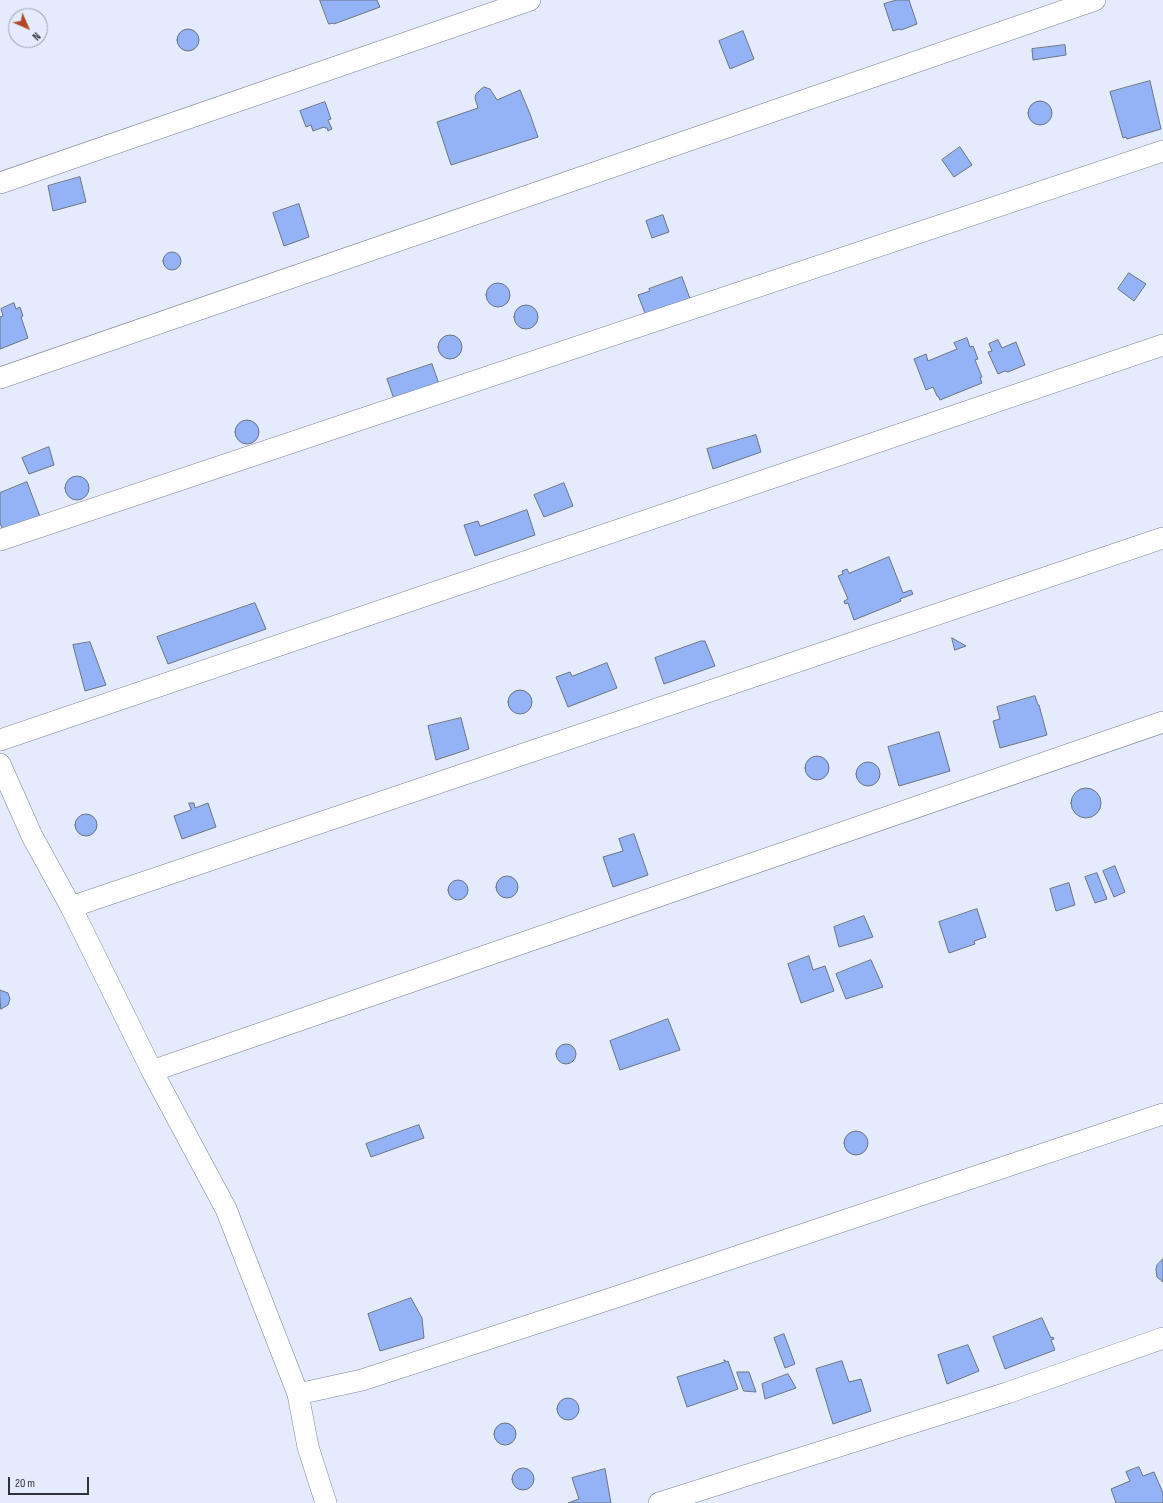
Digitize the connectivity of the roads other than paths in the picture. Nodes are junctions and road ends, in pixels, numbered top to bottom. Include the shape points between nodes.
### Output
1 (530, 0) edge
2 (1096, 0) edge
3 (1163, 151) edge
4 (0, 183) edge
5 (1163, 345) edge
6 (0, 378) edge
7 (1163, 538) edge
8 (0, 540) edge
9 (1163, 722) edge
10 (0, 740) edge
11 (0, 764) edge
12 (71, 907) junction
13 (152, 1071) junction
14 (1163, 1114) edge
15 (1163, 1338) edge
16 (298, 1394) junction
17 (326, 1503) edge
18 (659, 1503) edge

1 - 4 street
2 - 6 street
3 - 8 street
5 - 10 street
7 - 12 street
9 - 13 street
11 - 12 street via 32,836
12 - 13 street
13 - 16 street via 226,1209
14 - 16 street via 370,1378
15 - 18 street via 1007,1393
16 - 17 street via 308,1447

